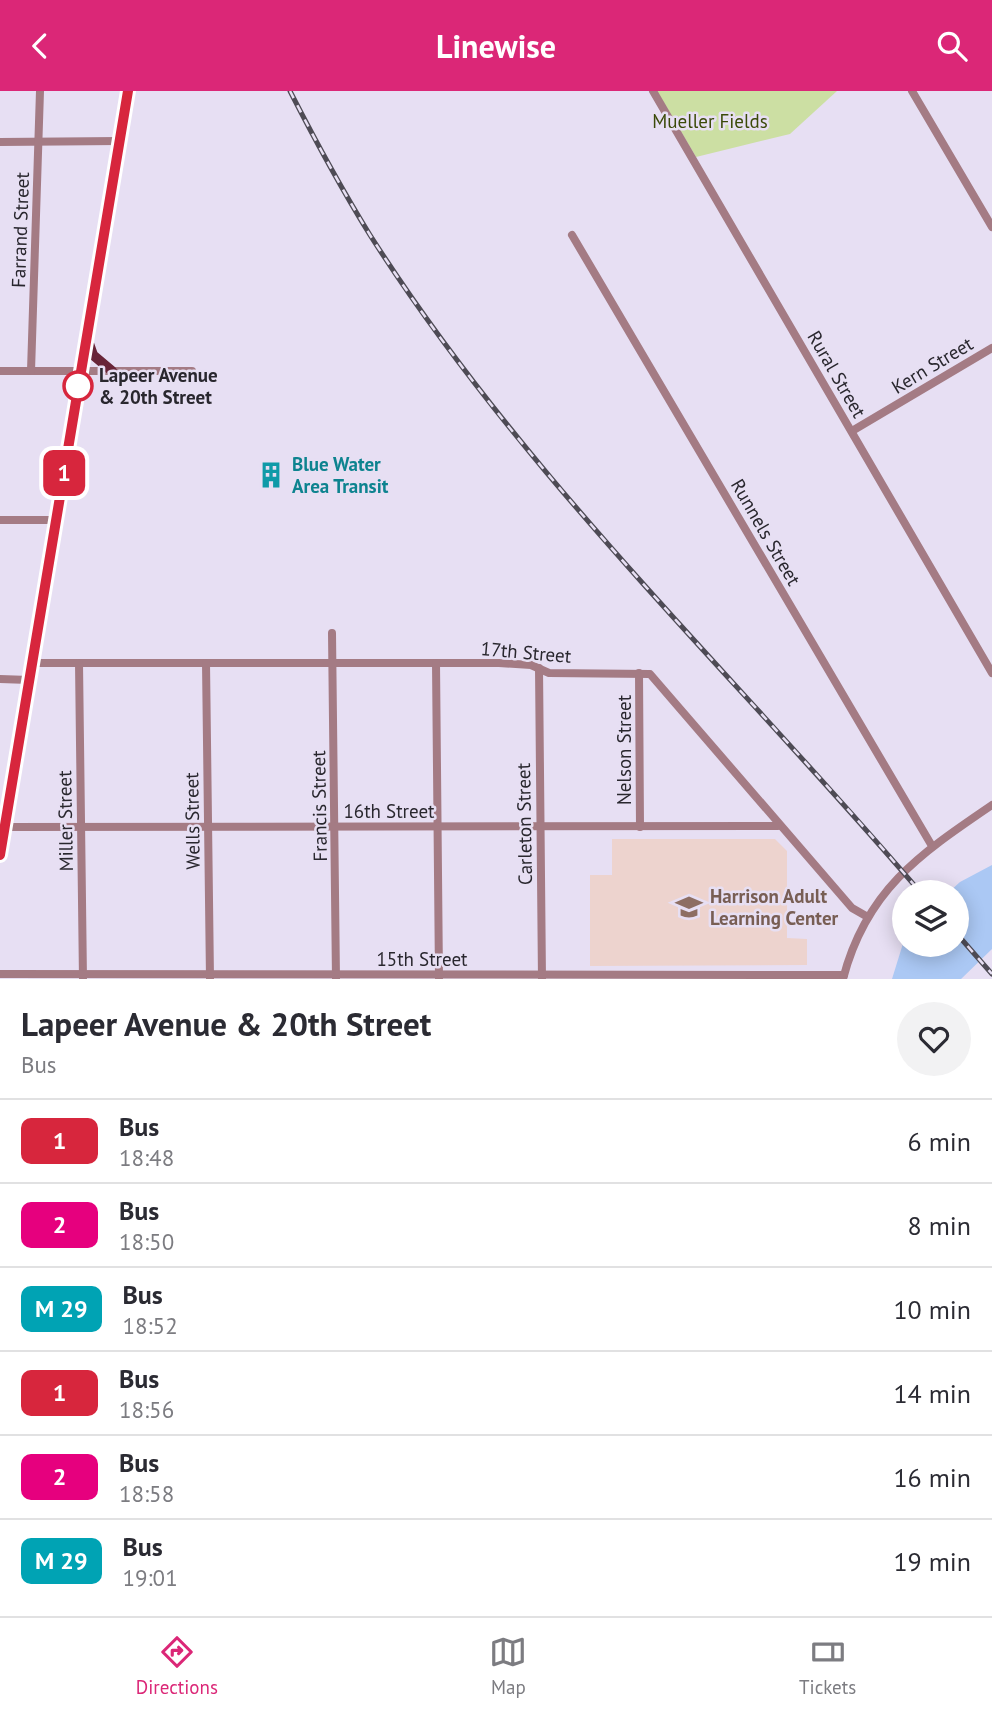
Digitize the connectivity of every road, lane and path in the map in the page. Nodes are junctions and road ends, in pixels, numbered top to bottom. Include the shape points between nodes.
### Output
1 (40, 91) edge
2 (128, 91) edge
3 (653, 91) edge
4 (912, 91) edge
5 (119, 141) junction
6 (0, 142) edge
7 (39, 142) junction
8 (992, 227) edge
9 (572, 235) dead end
10 (87, 334) junction
11 (992, 348) edge
12 (81, 370) junction
13 (112, 370) junction
14 (0, 371) edge
15 (31, 371) junction
16 (192, 371) dead end
17 (852, 431) junction
18 (0, 520) edge
19 (57, 520) junction
20 (332, 633) dead end
21 (32, 663) junction
22 (79, 663) junction
23 (205, 663) junction
24 (333, 663) junction
25 (436, 663) junction
26 (539, 668) junction
27 (639, 673) junction
28 (992, 673) edge
29 (0, 679) edge
30 (29, 680) junction
31 (992, 805) edge
32 (778, 825) junction
33 (438, 826) junction
34 (2, 827) edge
35 (81, 827) junction
36 (209, 827) junction
37 (335, 827) junction
38 (640, 827) junction
39 (540, 828) junction
40 (932, 846) junction
41 (0, 855) edge
42 (866, 916) junction
43 (0, 974) edge
44 (83, 977) edge
45 (210, 977) edge
46 (336, 977) edge
47 (439, 977) edge
48 (542, 977) edge
49 (640, 977) edge
50 (843, 977) edge

1 - 7 street, Farrand Street
2 - 5 main road
3 - 17 street, Rural Street
4 - 8 street
5 - 7 street
5 - 10 main road
6 - 7 street
7 - 15 street, Farrand Street
9 - 40 street, Runnels Street
10 - 12 main road
10 - 13 main road via 93,355
11 - 17 street, Kern Street
12 - 13 street
12 - 15 street
12 - 19 main road
13 - 16 street
14 - 15 street
17 - 28 street, Rural Street
18 - 19 street
19 - 21 main road
20 - 24 street, Francis Street
21 - 22 street, 17th Street
21 - 30 main road
22 - 23 street, 17th Street
22 - 35 street, Miller Street
23 - 24 street, 17th Street
23 - 36 street, Wells Street
24 - 25 street, 17th Street
24 - 37 street, Francis Street
25 - 26 street, 17th Street
25 - 33 street
26 - 27 street, 17th Street via 549,673
26 - 39 street, Carleton Street
27 - 32 street via 654,678
27 - 38 street, Nelson Street
29 - 30 street
30 - 34 main road
31 - 40 street
32 - 38 street, 16th Street
32 - 42 street via 852,908
33 - 37 street, 16th Street
33 - 39 street, 16th Street
33 - 47 street
34 - 35 street, 16th Street
34 - 41 main road
35 - 36 street, 16th Street
35 - 44 street, Miller Street
36 - 37 street, 16th Street
36 - 45 street, Wells Street
37 - 46 street, Francis Street
38 - 39 street, 16th Street
39 - 48 street, Carleton Street
40 - 42 street
42 - 50 street
43 - 44 street, 15th Street
44 - 45 street, 15th Street
45 - 46 street, 15th Street
46 - 47 street, 15th Street
47 - 48 street, 15th Street
48 - 49 street, 15th Street
49 - 50 street, 15th Street

